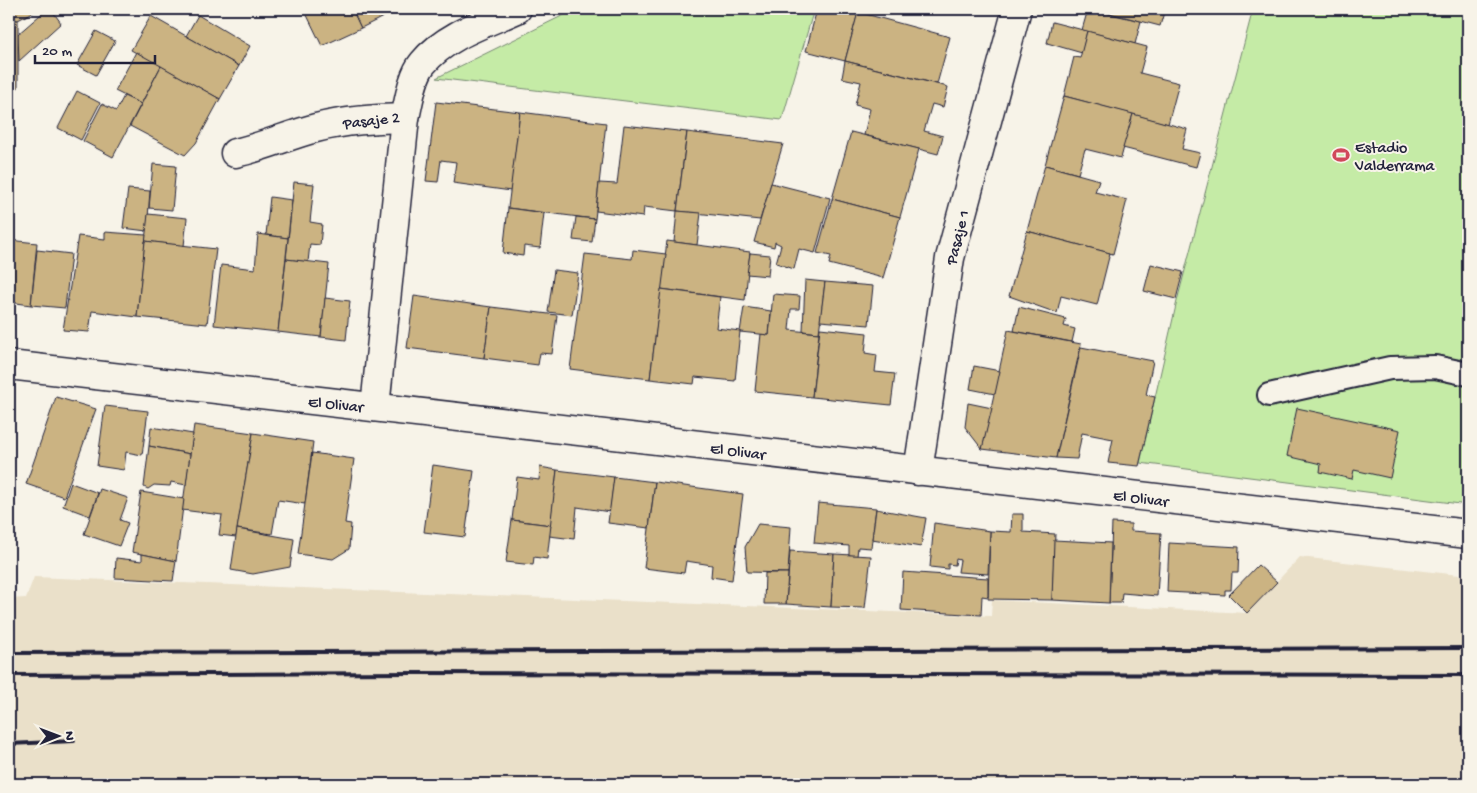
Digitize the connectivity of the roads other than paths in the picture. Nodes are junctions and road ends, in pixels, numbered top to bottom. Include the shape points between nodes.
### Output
1 (518, 9) edge
2 (1017, 9) edge
3 (405, 118) junction
4 (235, 153) dead end
5 (9, 365) edge
6 (1468, 374) edge
7 (1269, 395) dead end
8 (375, 407) junction
9 (918, 471) junction
10 (1468, 534) edge

1 - 3 street, Pasaje 2 via 446,43 422,64
2 - 9 street, Pasaje 1 via 950,258
3 - 4 street, Pasaje 2 via 350,121 290,135 259,148
3 - 8 street
5 - 8 street, El Olivar
6 - 7 lane via 1435,368 1390,368
8 - 9 street, El Olivar
9 - 10 street, El Olivar

